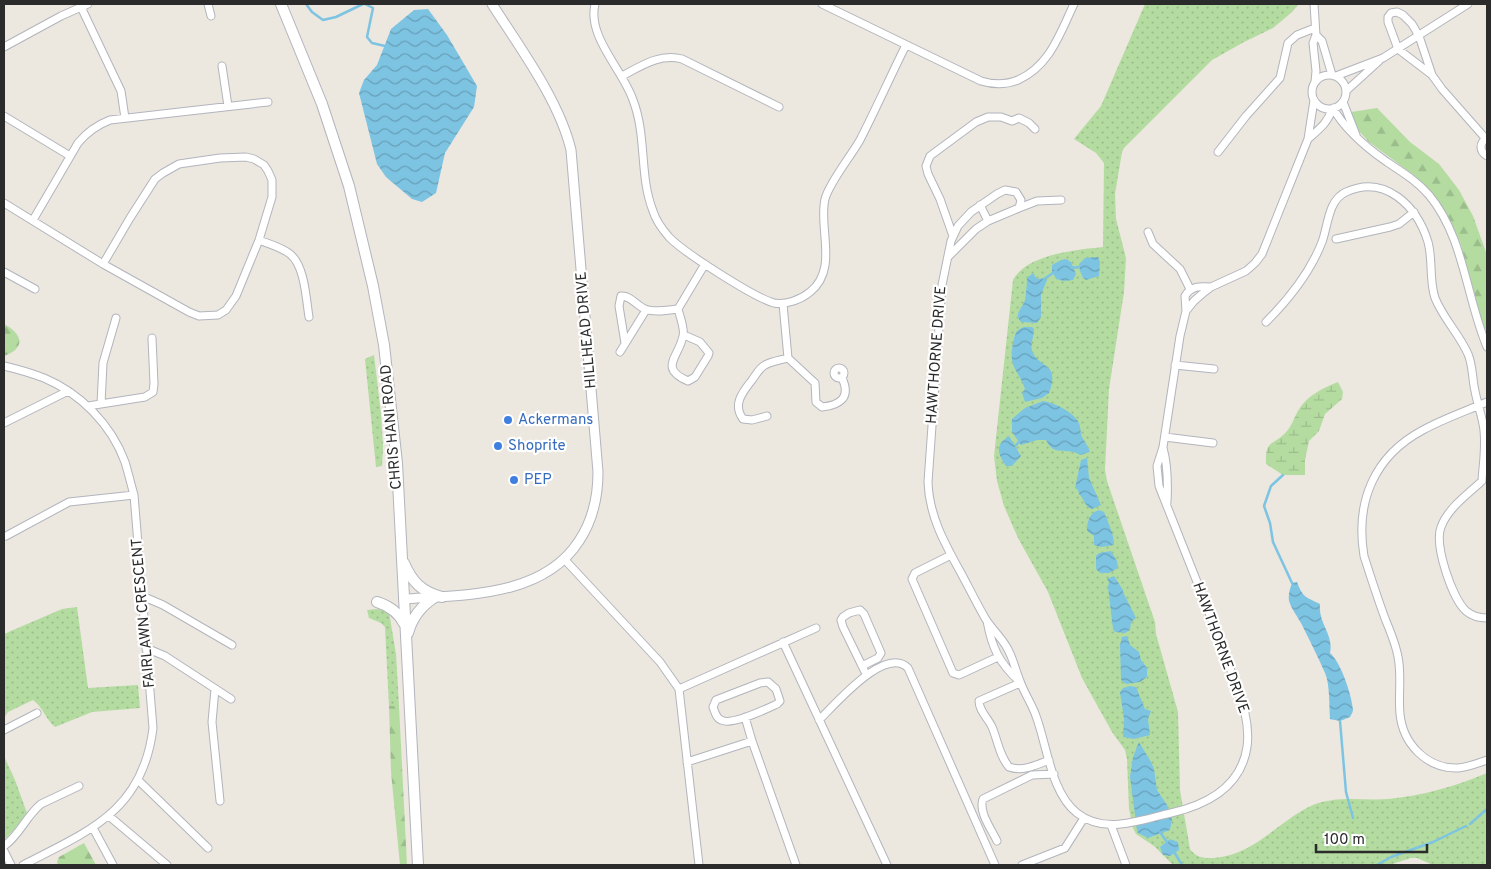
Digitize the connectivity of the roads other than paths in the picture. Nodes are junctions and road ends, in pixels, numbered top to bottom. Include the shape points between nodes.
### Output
1 (208, 4) edge
2 (281, 4) edge
3 (492, 4) edge
4 (595, 4) edge
5 (822, 4) edge
6 (1074, 4) edge
7 (1314, 4) edge
8 (1468, 4) edge
9 (84, 5) edge
10 (212, 16) dead end
11 (1316, 31) junction
12 (1419, 36) junction
13 (906, 45) junction
14 (4, 47) edge
15 (1398, 50) junction
16 (1383, 58) junction
17 (222, 66) dead end
18 (1432, 75) junction
19 (622, 76) junction
20 (1334, 76) junction
21 (1315, 82) junction
22 (1346, 91) junction
23 (1314, 100) junction
24 (268, 102) dead end
25 (1343, 102) junction
26 (228, 106) junction
27 (779, 107) dead end
28 (1333, 109) junction
29 (4, 116) edge
30 (125, 118) junction
31 (1035, 129) dead end
32 (1356, 135) junction
33 (1486, 138) edge
34 (1308, 139) junction
35 (1218, 152) dead end
36 (70, 156) junction
37 (1487, 156) edge
38 (1061, 200) dead end
39 (4, 203) edge
40 (980, 205) junction
41 (1019, 208) junction
42 (1414, 212) junction
43 (33, 220) junction
44 (988, 221) junction
45 (1148, 232) dead end
46 (953, 236) junction
47 (1336, 239) dead end
48 (258, 240) junction
49 (948, 257) junction
50 (103, 264) junction
51 (705, 264) junction
52 (4, 272) edge
53 (1211, 288) junction
54 (35, 289) dead end
55 (1190, 289) junction
56 (783, 304) junction
57 (678, 309) junction
58 (646, 310) junction
59 (1186, 312) junction
60 (309, 317) dead end
61 (116, 318) dead end
62 (1266, 322) dead end
63 (1484, 332) edge
64 (684, 335) junction
65 (152, 338) dead end
66 (625, 343) junction
67 (1487, 347) edge
68 (620, 352) dead end
69 (788, 358) junction
70 (4, 366) edge
71 (1175, 366) junction
72 (1214, 369) dead end
73 (842, 378) dead end
74 (68, 391) junction
75 (1487, 402) edge
76 (101, 404) junction
77 (88, 406) junction
78 (1478, 406) junction
79 (768, 416) dead end
80 (4, 423) edge
81 (1165, 437) junction
82 (1213, 443) dead end
83 (1163, 447) junction
84 (1157, 466) junction
85 (1167, 466) junction
86 (1168, 484) junction
87 (1485, 484) edge
88 (1159, 486) junction
89 (134, 495) junction
90 (1167, 505) junction
91 (6, 536) dead end
92 (951, 555) junction
93 (402, 557) junction
94 (565, 560) junction
95 (142, 596) junction
96 (439, 597) junction
97 (404, 599) junction
98 (378, 602) dead end
99 (1487, 618) edge
100 (986, 620) junction
101 (816, 628) dead end
102 (406, 633) junction
103 (783, 642) junction
104 (232, 644) dead end
105 (1005, 645) junction
106 (146, 648) junction
107 (996, 654) junction
108 (1013, 659) junction
109 (1002, 664) junction
110 (862, 666) junction
111 (866, 674) junction
112 (1020, 683) junction
113 (215, 689) junction
114 (679, 689) junction
115 (231, 699) dead end
116 (37, 712) dead end
117 (745, 717) junction
118 (819, 720) junction
119 (4, 730) edge
120 (752, 741) junction
121 (1049, 760) junction
122 (1487, 760) edge
123 (687, 762) junction
124 (1054, 774) junction
125 (138, 780) junction
126 (79, 786) dead end
127 (220, 801) dead end
128 (109, 816) junction
129 (1084, 818) junction
130 (1111, 825) junction
131 (93, 828) junction
132 (997, 841) dead end
133 (4, 846) edge
134 (208, 848) dead end
135 (4, 851) edge
136 (28, 864) edge
137 (11, 865) edge
138 (113, 865) edge
139 (167, 865) edge
140 (418, 865) edge
141 (698, 865) edge
142 (796, 865) edge
143 (887, 865) edge
144 (995, 865) edge
145 (1022, 865) edge
146 (1126, 865) edge

1 - 10 street
2 - 93 main road, CHRIS HANI ROAD via 334,139 373,286 393,420
3 - 94 street, HILLHEAD DRIVE via 554,103 572,150 598,481 592,516 584,534
4 - 19 street via 598,35
5 - 13 street
6 - 13 street via 1046,59 1028,75 1004,84 981,81
7 - 11 street
8 - 12 street
9 - 14 street
9 - 30 street via 121,91
11 - 20 street
11 - 21 street via 1313,43
11 - 35 street via 1297,35 1288,43 1280,78
12 - 15 street
12 - 15 street via 1403,15 1391,13 1388,22
12 - 18 street
13 - 56 street via 859,142 825,197 826,246 819,282 799,299
15 - 16 street
15 - 18 street
16 - 20 street
16 - 22 street
17 - 26 street
18 - 33 street
19 - 27 street via 654,60 674,57
19 - 51 street via 640,119 646,184 653,212 669,237
20 - 21 street via 1323,76
20 - 22 street via 1343,82
21 - 23 street
22 - 25 street
23 - 28 street via 1321,107
23 - 34 street, HAWTHORNE DRIVE
24 - 26 street
25 - 28 street
25 - 32 street
26 - 30 street
28 - 32 street
28 - 34 street, HAWTHORNE DRIVE via 1324,124
29 - 36 street
30 - 36 street via 110,120 91,130
31 - 46 street via 1019,118 1012,121 988,117 976,122 930,156 926,166 928,174
32 - 63 street via 1374,153 1416,182 1436,205 1451,231
33 - 37 street via 1481,146 1482,153
34 - 53 street, HAWTHORNE DRIVE via 1262,254 1246,271
36 - 43 street
38 - 41 street via 1037,202
39 - 43 street
40 - 41 street, HAWTHORNE DRIVE via 1005,190 1011,190 1019,195
40 - 44 street
40 - 46 street, HAWTHORNE DRIVE via 958,226
41 - 44 street
42 - 47 street via 1399,224
42 - 62 street via 1402,198 1380,188 1366,187 1344,193 1333,205 1322,243 1301,282
42 - 78 street via 1428,242 1436,299 1469,357
43 - 50 street
44 - 49 street
45 - 55 street via 1153,244 1180,269
46 - 49 street, HAWTHORNE DRIVE
48 - 50 street via 236,296 218,315 199,316 189,312
48 - 50 street via 273,191 272,180 264,165 246,157 179,164 155,179
48 - 60 street via 296,259
49 - 92 street, HAWTHORNE DRIVE via 942,285 928,482 932,514
51 - 56 street via 758,296
51 - 57 street
52 - 54 street
53 - 55 street
53 - 59 street, HAWTHORNE DRIVE via 1194,300
55 - 59 street via 1185,296
56 - 69 street
57 - 58 street
57 - 64 street
58 - 66 street
58 - 66 street via 626,296 620,298
59 - 71 street, HAWTHORNE DRIVE
61 - 76 street via 103,364
63 - 67 street
64 - 64 street via 700,342 709,353 695,377 688,381 675,373 672,365
65 - 76 street via 153,392 145,397
66 - 68 street
69 - 73 street via 815,383 816,402 822,407 833,406 843,399
69 - 79 street via 762,367 738,400 743,419
70 - 74 street, FAIRLAWN CRESCENT via 43,378
71 - 72 street
71 - 81 street, HAWTHORNE DRIVE
74 - 77 street, FAIRLAWN CRESCENT
74 - 80 street
75 - 78 street
76 - 77 street
77 - 89 street, FAIRLAWN CRESCENT via 119,449
78 - 87 street via 1484,432
78 - 122 street via 1425,428 1390,454 1368,490 1361,540 1370,577 1398,656 1400,712 1406,737 1423,757 1445,767 1472,766
81 - 82 street
81 - 83 street, HAWTHORNE DRIVE
83 - 84 street, HAWTHORNE DRIVE
83 - 85 street, HAWTHORNE DRIVE
84 - 85 street
84 - 88 street, HAWTHORNE DRIVE
85 - 86 street, HAWTHORNE DRIVE
86 - 88 street
86 - 90 street, HAWTHORNE DRIVE
87 - 99 street via 1462,499 1445,519 1440,528 1438,546 1460,604 1472,616
88 - 90 street, HAWTHORNE DRIVE
89 - 91 street via 69,502
89 - 95 street, FAIRLAWN CRESCENT
90 - 130 street, HAWTHORNE DRIVE via 1246,713 1247,749 1231,781 1204,803
92 - 100 street, HAWTHORNE DRIVE
92 - 107 street via 915,573 912,579 953,673 959,675
93 - 96 main road via 416,584
93 - 97 main road, CHRIS HANI ROAD
94 - 96 street, HILLHEAD DRIVE via 546,574 517,586
94 - 114 street via 660,662
95 - 104 street
95 - 106 street, FAIRLAWN CRESCENT
96 - 97 street, HILLHEAD DRIVE
96 - 102 main road via 423,606
97 - 102 main road, CHRIS HANI ROAD
98 - 102 main road via 397,612
100 - 105 street, HAWTHORNE DRIVE
100 - 107 street, HAWTHORNE DRIVE
101 - 103 street
102 - 140 main road, CHRIS HANI ROAD
103 - 114 street
103 - 118 street
105 - 107 street
105 - 108 street, HAWTHORNE DRIVE
106 - 113 street via 170,658
106 - 125 street, FAIRLAWN CRESCENT via 152,728 150,746
107 - 109 street, HAWTHORNE DRIVE
108 - 109 street
108 - 112 street, HAWTHORNE DRIVE
109 - 112 street, HAWTHORNE DRIVE
110 - 110 street via 842,623 843,617 856,610 864,614 881,653
110 - 111 street
111 - 118 street
111 - 144 street via 889,664 899,663 908,668
112 - 121 street, HAWTHORNE DRIVE via 1036,715
112 - 121 street via 979,701 980,708 1009,767 1016,770 1028,768
113 - 115 street
113 - 127 street via 212,722
114 - 123 street
116 - 119 street
117 - 117 street via 729,722 720,720 714,704 716,700 760,683 772,684 779,696 778,703
117 - 120 street
118 - 143 street
120 - 123 street
120 - 142 street
121 - 124 street, HAWTHORNE DRIVE
123 - 141 street
124 - 129 street, HAWTHORNE DRIVE via 1068,805
124 - 132 street via 1032,775 983,799 982,810
125 - 128 street, FAIRLAWN CRESCENT
125 - 134 street
126 - 133 street via 41,804
128 - 131 street, FAIRLAWN CRESCENT
128 - 139 street
129 - 130 street, HAWTHORNE DRIVE
129 - 145 street via 1065,848
130 - 146 street
131 - 136 street, FAIRLAWN CRESCENT
131 - 138 street
135 - 137 street

